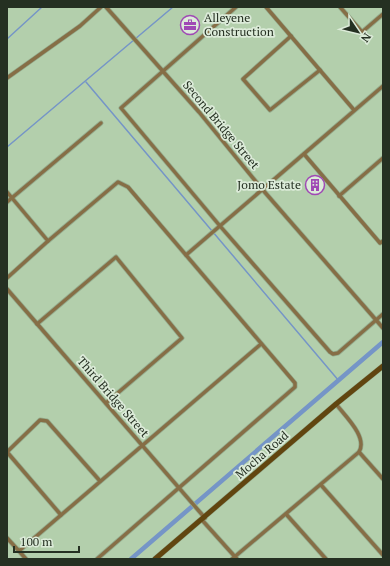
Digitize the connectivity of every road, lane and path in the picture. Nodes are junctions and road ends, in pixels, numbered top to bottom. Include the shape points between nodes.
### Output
1 (101, 7) edge
2 (106, 7) edge
3 (236, 7) edge
4 (266, 7) edge
5 (340, 7) edge
6 (383, 14) edge
7 (291, 36) junction
8 (320, 70) junction
9 (162, 72) junction
10 (7, 78) edge
11 (383, 86) edge
12 (354, 110) junction
13 (101, 123) dead end
14 (304, 154) junction
15 (383, 158) edge
16 (262, 189) junction
17 (7, 192) edge
18 (340, 196) junction
19 (12, 198) junction
20 (7, 202) edge
21 (220, 226) junction
22 (48, 241) junction
23 (382, 242) edge
24 (186, 256) junction
25 (7, 278) edge
26 (7, 288) edge
27 (383, 314) edge
28 (376, 320) junction
29 (38, 324) junction
30 (383, 328) edge
31 (261, 344) junction
32 (383, 366) edge
33 (106, 403) junction
34 (336, 404) junction
35 (142, 446) junction
36 (359, 452) junction
37 (383, 479) edge
38 (100, 481) junction
39 (321, 485) junction
40 (180, 489) junction
41 (286, 514) junction
42 (61, 515) junction
43 (203, 519) junction
44 (7, 538) edge
45 (19, 551) junction
46 (383, 555) edge
47 (235, 558) edge
48 (26, 559) edge
49 (97, 559) edge
50 (155, 559) edge
51 (326, 559) edge

1 - 10 street via 80,26
2 - 9 street, Second Bridge Street
3 - 9 street
4 - 7 street
5 - 6 street via 362,32
7 - 8 street
7 - 8 street via 242,79 270,110
8 - 12 street
9 - 16 street, Second Bridge Street via 199,112
9 - 21 street via 121,108
11 - 12 street
12 - 14 street
13 - 19 street
14 - 16 street
14 - 18 street
15 - 18 street
16 - 21 street
16 - 28 street, Second Bridge Street
17 - 19 street
18 - 23 street
19 - 20 street
19 - 22 street
21 - 24 street
21 - 28 street via 333,354 338,353
22 - 24 street via 118,182 128,186
22 - 25 street
24 - 31 street
26 - 29 street, Third Bridge Street
27 - 28 street
28 - 30 street, Second Bridge Street
29 - 33 street, Third Bridge Street
29 - 33 street via 116,257 182,338
31 - 35 street
31 - 40 street via 295,383 295,387
32 - 34 street, Mocha Road
33 - 35 street, Third Bridge Street
34 - 36 street via 361,437 362,446
34 - 43 street, Mocha Road
35 - 38 street
35 - 40 street, Third Bridge Street
36 - 37 street
36 - 39 street
38 - 42 street
38 - 42 street via 47,422 40,420 7,452
39 - 41 street
39 - 46 street
40 - 43 street, Third Bridge Street
40 - 49 street
41 - 47 street
41 - 51 street
42 - 45 street
43 - 47 street, Third Bridge Street
43 - 50 street, Mocha Road
44 - 45 street
45 - 48 street

